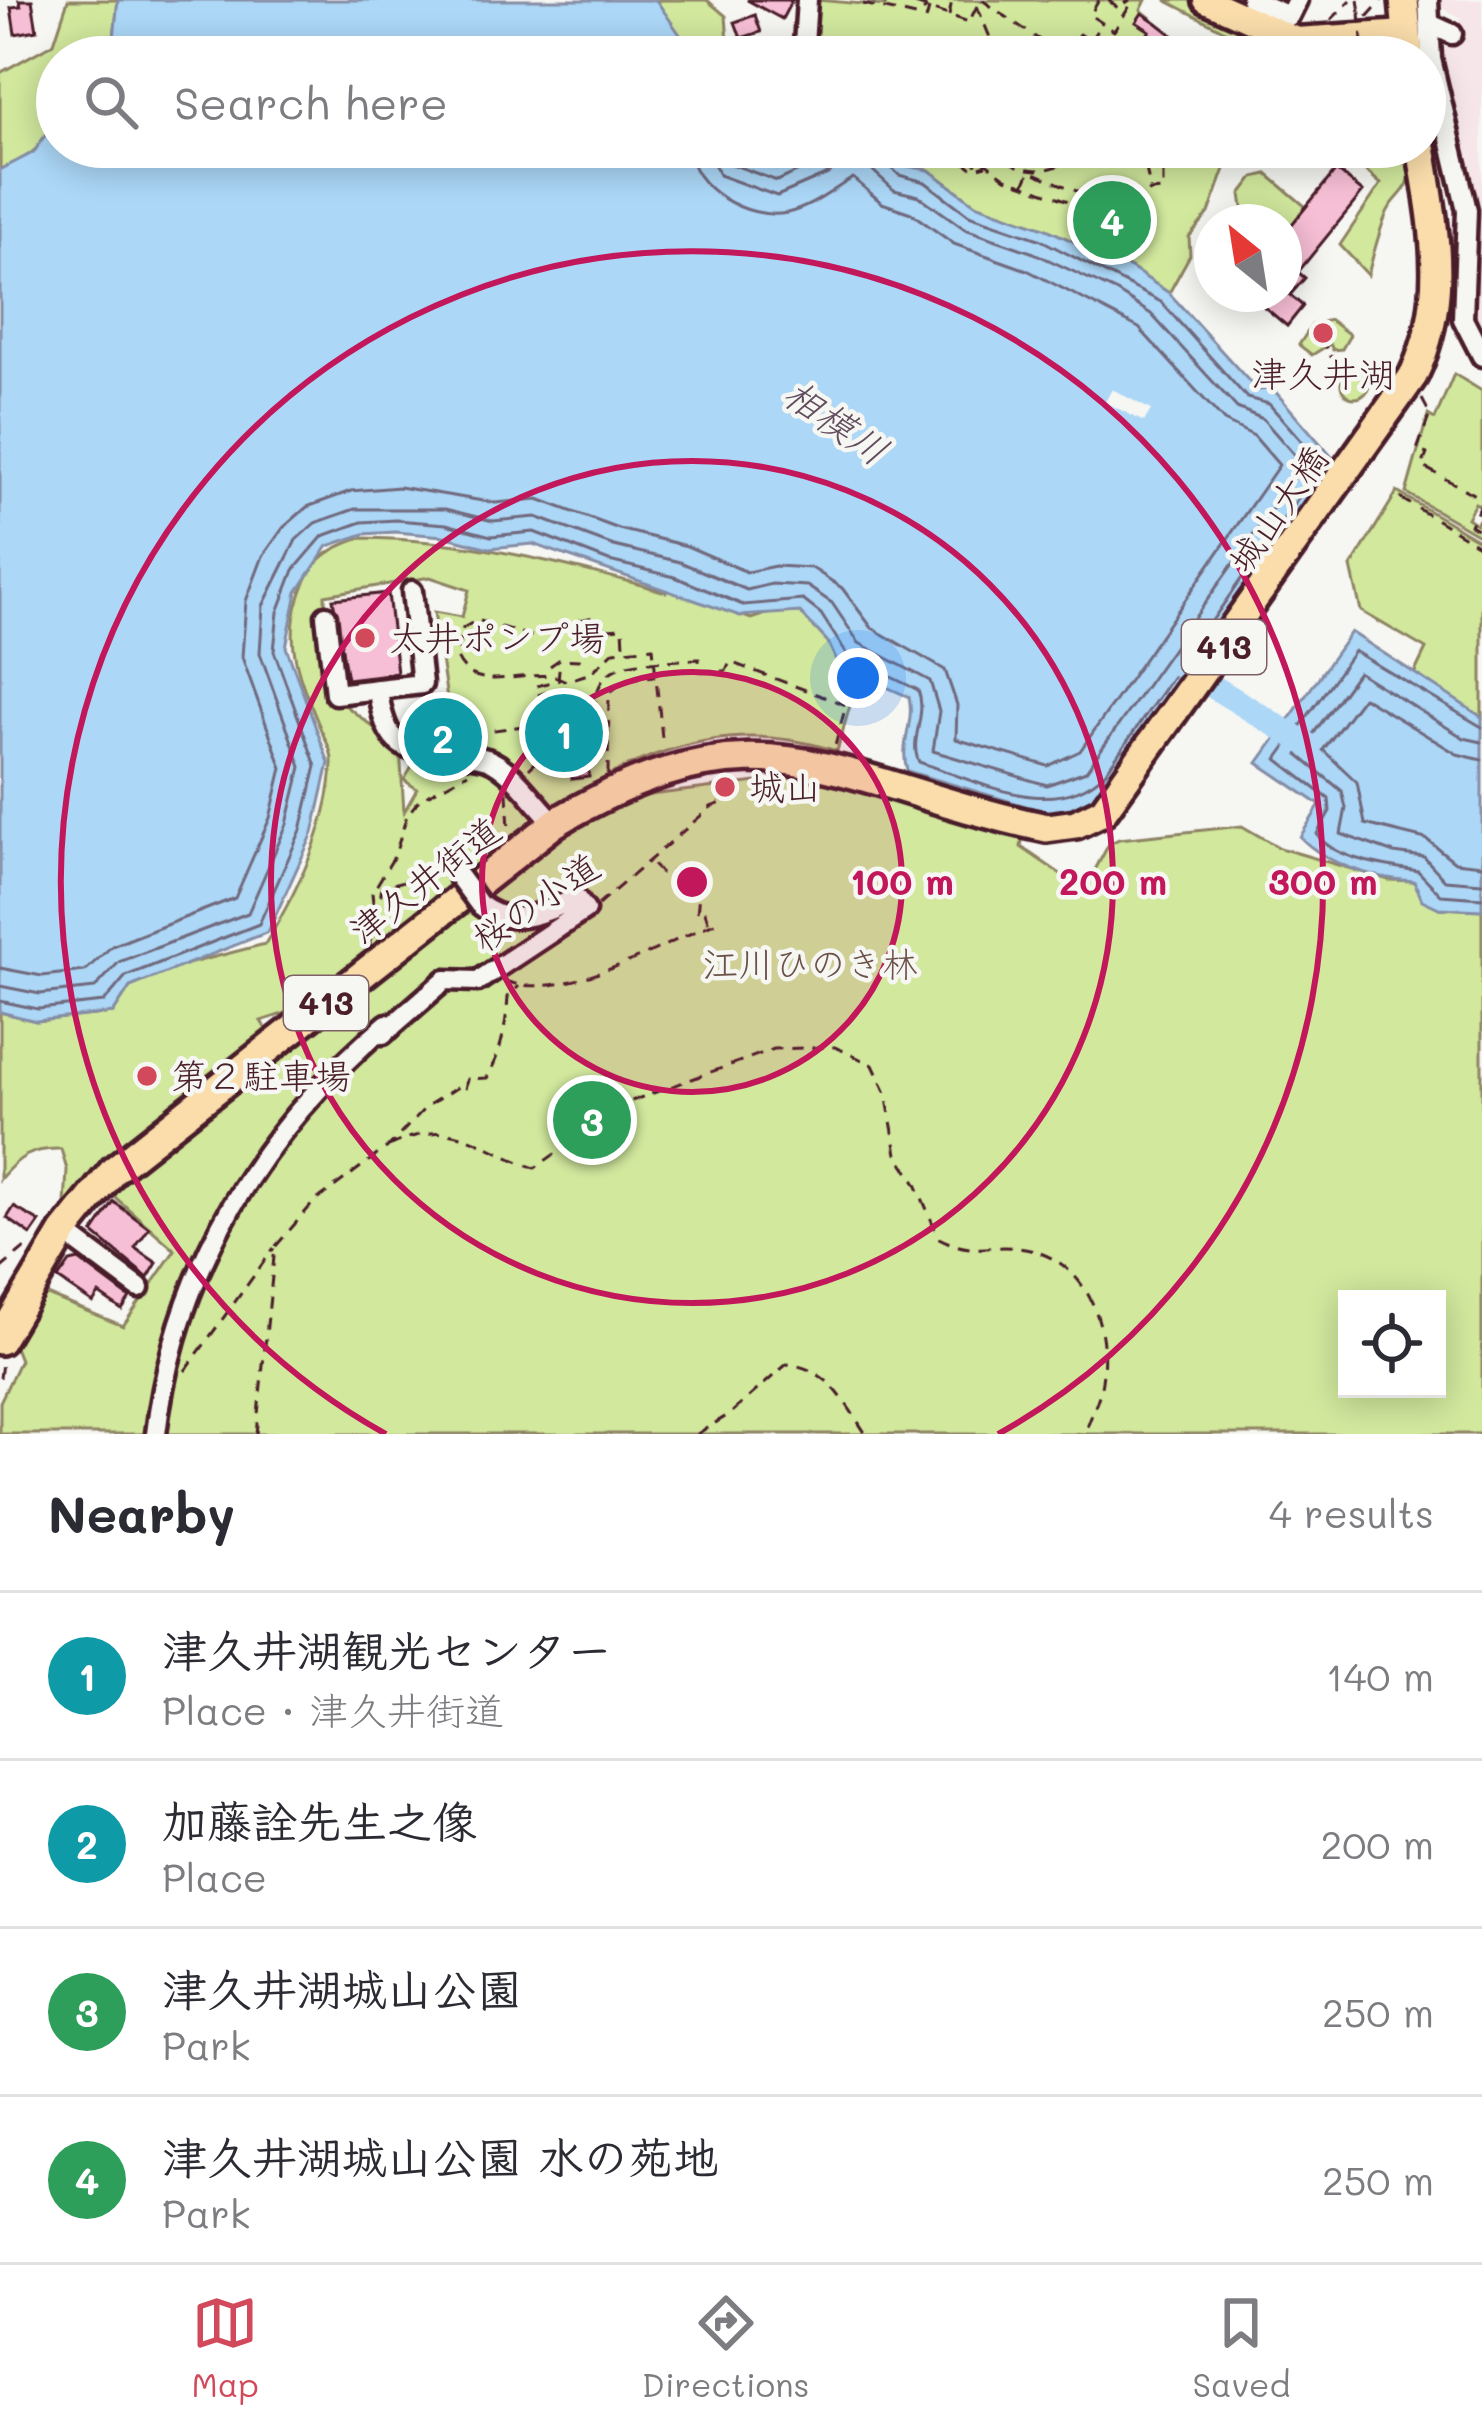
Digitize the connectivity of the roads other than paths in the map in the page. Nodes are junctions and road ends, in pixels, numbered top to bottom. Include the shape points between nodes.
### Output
1 (808, 0) edge
2 (1206, 0) edge
3 (1251, 0) edge
4 (1297, 0) edge
5 (1404, 0) edge
6 (1428, 0) edge
7 (1452, 34) dead end
8 (805, 36) edge
9 (1264, 36) edge
10 (1414, 36) edge
11 (1416, 36) edge
12 (1434, 36) edge
13 (1446, 126) edge
14 (1424, 168) edge
15 (1482, 356) edge
16 (412, 591) dead end
17 (326, 616) dead end
18 (378, 689) junction
19 (555, 823) junction
20 (1023, 823) joint
21 (457, 863) road end
22 (53, 1237) junction
23 (140, 1288) dead end
24 (0, 1340) edge
25 (156, 1434) edge

1 - 8 street
2 - 9 main road
3 - 4 street via 1289,16
5 - 10 highway
6 - 11 street
7 - 12 street
13 - 15 street via 1467,211 1463,319
14 - 20 highway, 城山大橋 / 413 via 1438,288 1413,390 1114,802 1076,824
16 - 18 street via 422,684
17 - 18 street via 334,694
18 - 19 street via 404,746 495,763
19 - 20 highway, 津久井街道 / 413 via 670,769 763,758 832,765
19 - 22 highway, 津久井街道 / 413 via 114,1170
21 - 25 street, 桜の小道, bridge via 490,913 521,918 576,898 582,917 478,981 445,981 300,1104 224,1215 163,1378
22 - 23 street
22 - 24 highway, 津久井街道 / 413

